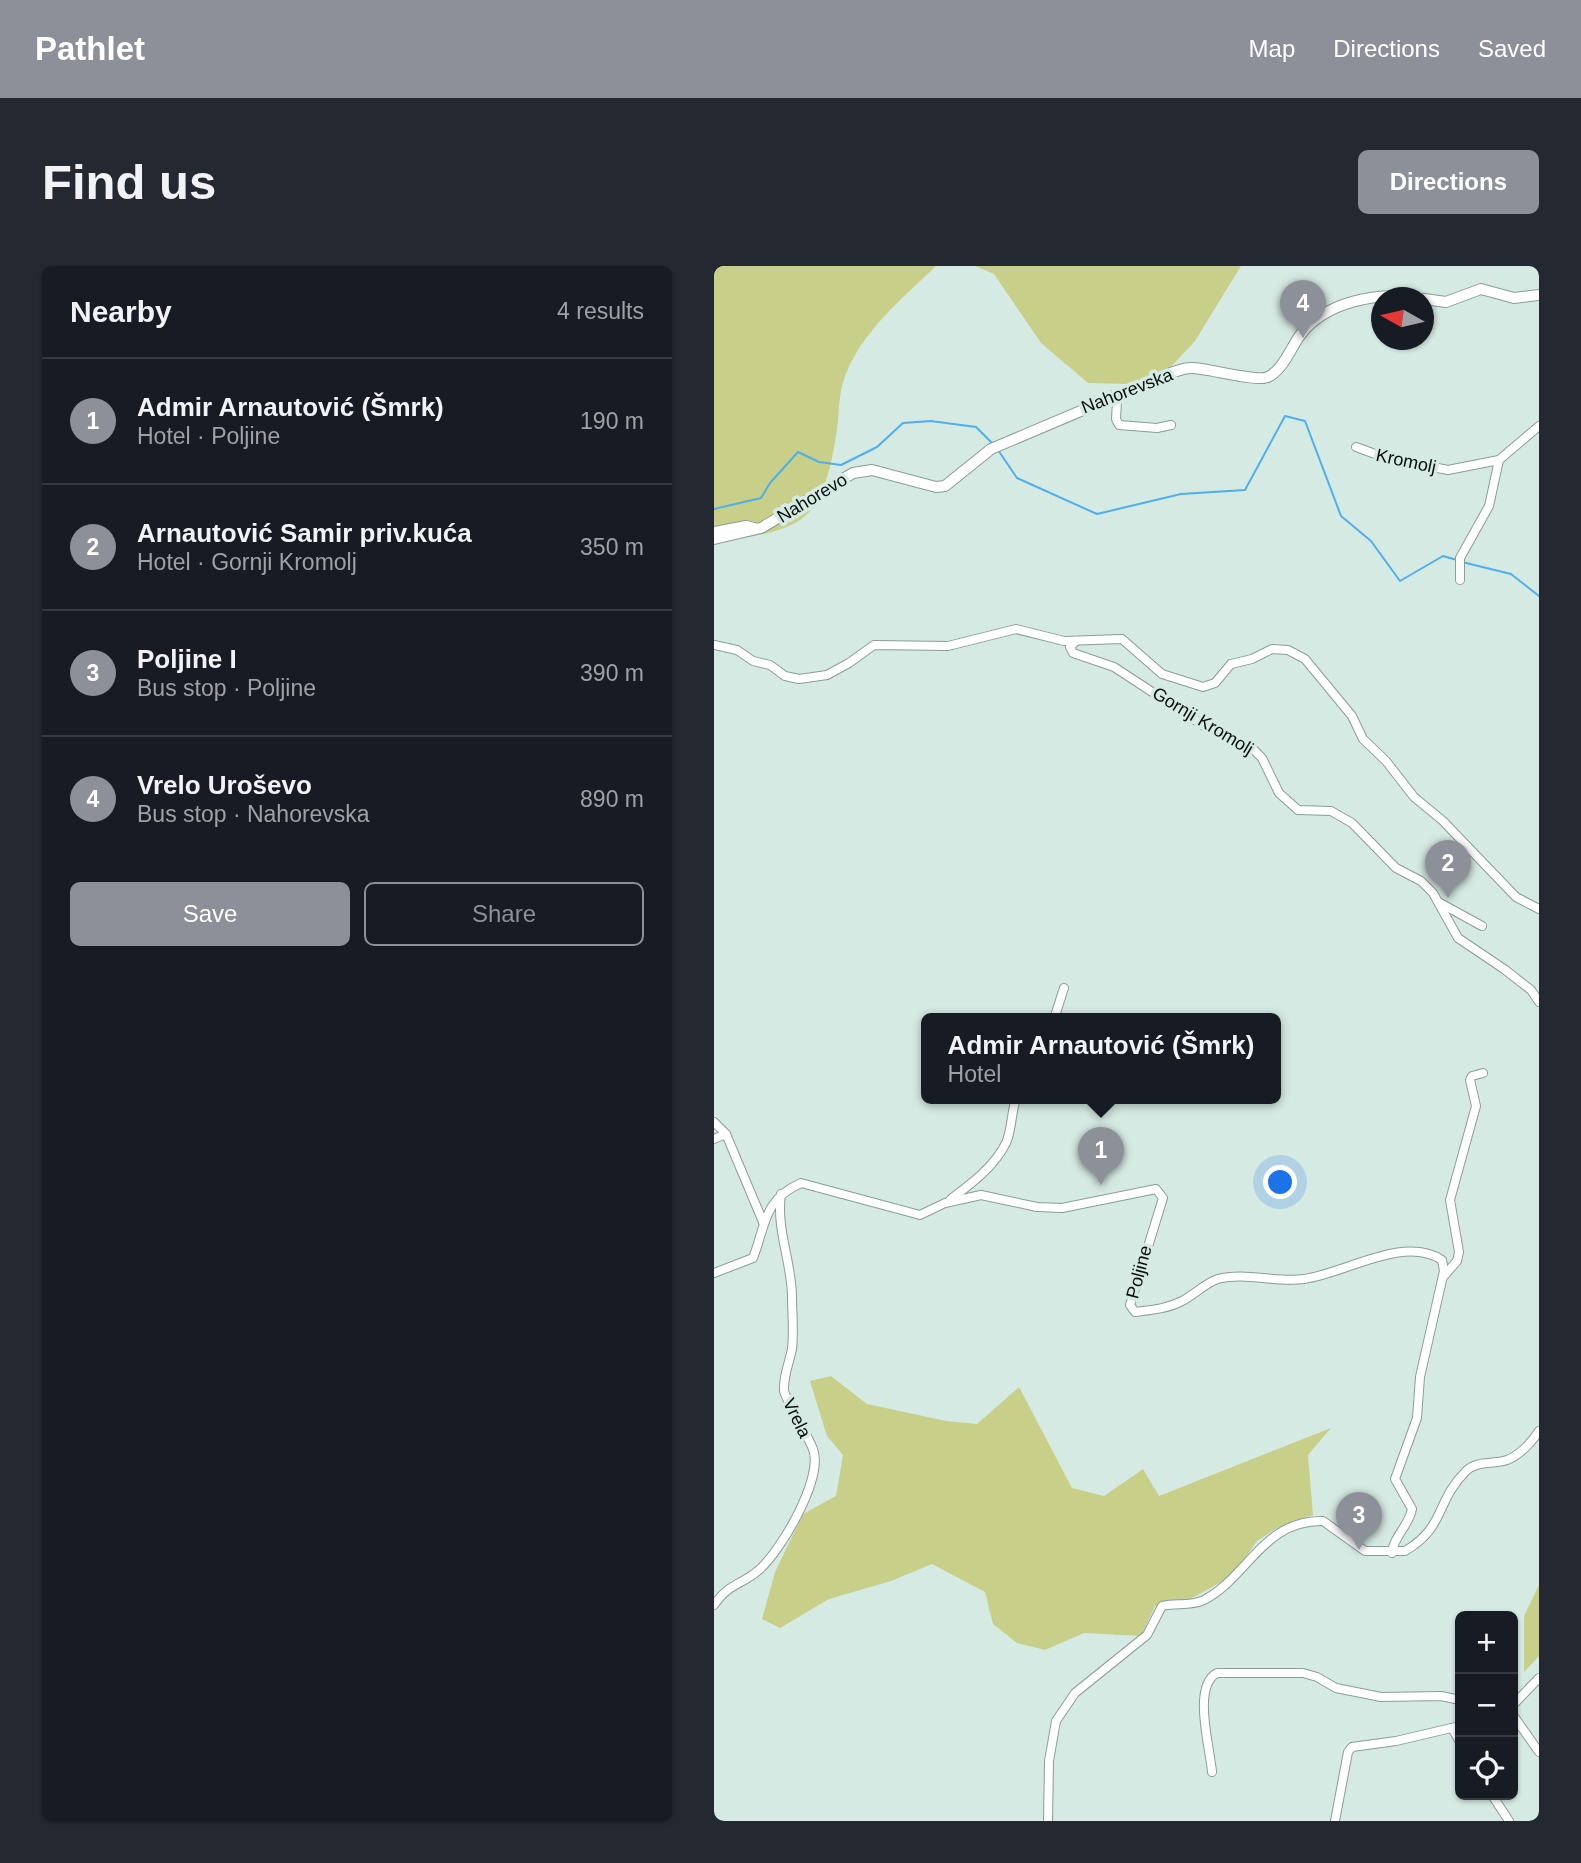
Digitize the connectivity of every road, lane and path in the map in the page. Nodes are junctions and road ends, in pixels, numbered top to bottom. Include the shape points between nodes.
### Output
1 (1539, 295) edge
2 (1371, 299) edge
3 (1434, 300) edge
4 (1113, 395) junction
5 (1171, 425) dead end
6 (1539, 426) edge
7 (1356, 447) dead end
8 (1499, 460) junction
9 (951, 483) joint
10 (761, 528) junction
11 (714, 531) edge
12 (714, 539) edge
13 (1460, 580) dead end
14 (1076, 641) junction
15 (714, 645) edge
16 (1438, 901) junction
17 (1539, 909) edge
18 (1482, 926) dead end
19 (1064, 988) dead end
20 (1539, 1002) edge
21 (1056, 1013) edge
22 (1483, 1073) dead end
23 (1015, 1104) edge
24 (714, 1122) edge
25 (726, 1134) junction
26 (714, 1139) edge
27 (781, 1194) junction
28 (946, 1203) junction
29 (763, 1222) junction
30 (714, 1273) edge
31 (1443, 1277) junction
32 (1539, 1431) edge
33 (1392, 1553) junction
34 (714, 1605) edge
35 (1539, 1678) edge
36 (1455, 1699) edge
37 (1518, 1700) edge
38 (1518, 1723) edge
39 (1455, 1727) edge
40 (1539, 1752) edge
41 (1212, 1772) dead end
42 (1495, 1800) edge
43 (1048, 1821) edge
44 (1335, 1821) edge
45 (1508, 1821) edge

1 - 3 street via 1514,298 1480,289 1446,302
2 - 4 street, Nahorevska via 1334,308 1302,332 1275,372 1259,380 1190,367
4 - 5 street via 1119,425
4 - 9 street, Nahorevska via 996,447
6 - 8 street
7 - 8 street, Kromolj via 1448,470
8 - 13 street via 1489,506 1460,562
9 - 10 street, Nahorevo via 936,487 864,471 838,480
10 - 11 street via 746,525
10 - 12 street, Nahorevo
14 - 15 street via 1016,629 948,646 874,645 827,675 799,679 737,650
14 - 16 street, Gornji Kromolj via 1070,647 1073,653 1114,667 1205,726 1254,750 1292,806 1305,812 1331,811 1352,823 1396,868 1420,881
14 - 17 street via 1122,639 1162,674 1203,687 1215,683 1231,664 1272,649 1288,650 1310,664 1352,716 1363,739 1414,797 1516,897
16 - 18 street
16 - 20 street, Gornji Kromolj via 1458,938 1531,990
19 - 21 street
22 - 31 street via 1469,1080 1476,1106 1450,1200 1459,1252
23 - 28 street via 1006,1143 988,1168
24 - 25 street
25 - 26 street
25 - 29 street
27 - 28 street, Poljine via 810,1183 920,1215
27 - 29 street
27 - 34 street, Vrela via 778,1219 790,1266 793,1342 784,1391 813,1448 813,1467 808,1493 770,1558 754,1574 725,1590
28 - 31 street, Poljine via 981,1195 1062,1208 1156,1189 1163,1198 1130,1305 1135,1312 1180,1303 1221,1278 1305,1279 1398,1251 1432,1253 1442,1260
29 - 30 street via 753,1258
31 - 33 street via 1420,1377 1417,1418 1395,1479 1412,1509 1411,1519
32 - 33 street via 1506,1460 1476,1464 1468,1470 1448,1491 1435,1526 1416,1545
33 - 43 street via 1372,1553 1354,1546 1323,1521 1290,1527 1257,1549 1236,1577 1204,1599 1187,1606 1162,1606 1147,1635 1075,1693 1056,1721 1049,1761
35 - 37 street
36 - 41 street via 1381,1697 1336,1688 1303,1673 1217,1673 1207,1680 1203,1695
38 - 40 street
39 - 44 street via 1352,1747
42 - 45 street

